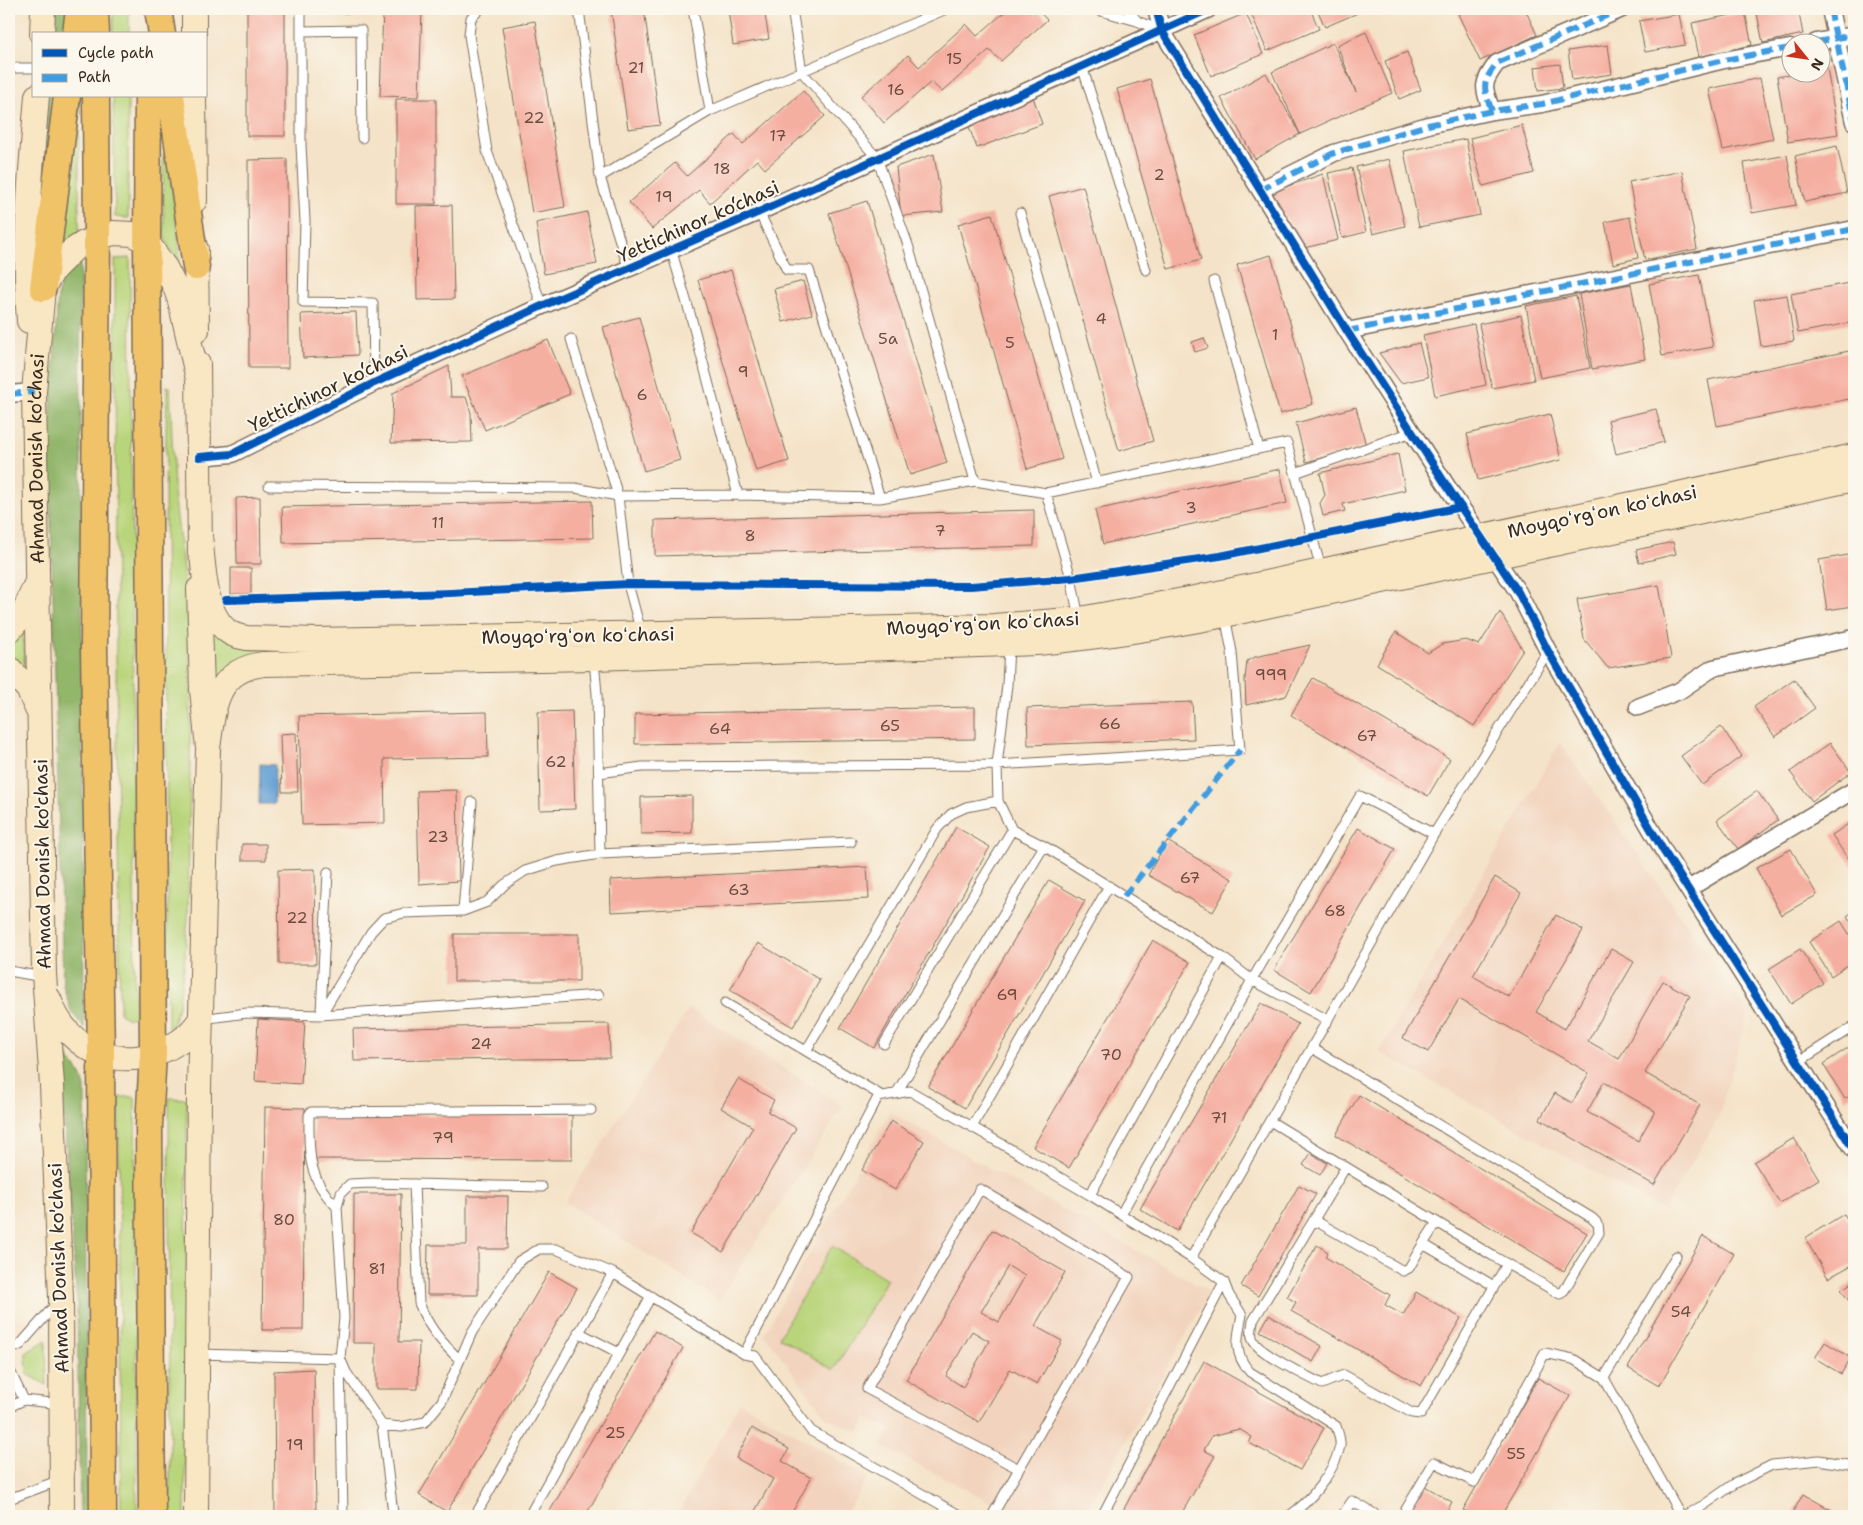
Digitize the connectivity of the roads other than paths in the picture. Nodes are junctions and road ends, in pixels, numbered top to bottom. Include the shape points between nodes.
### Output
1 (43, 9) edge
2 (79, 9) edge
3 (96, 9) edge
4 (149, 9) edge
5 (158, 9) edge
6 (194, 9) edge
7 (300, 9) edge
8 (480, 9) edge
9 (579, 9) edge
10 (693, 9) edge
11 (792, 9) edge
12 (919, 9) edge
13 (946, 9) edge
14 (1094, 9) edge
15 (1128, 9) edge
16 (1156, 9) edge
17 (1209, 9) edge
18 (1622, 9) edge
19 (1830, 9) edge
20 (469, 13) edge
21 (922, 19) junction
22 (1137, 21) junction
23 (301, 31) junction
24 (1162, 31) junction
25 (42, 32) edge
26 (76, 32) edge
27 (96, 32) edge
28 (149, 32) edge
29 (162, 32) edge
30 (194, 32) edge
31 (1854, 35) edge
32 (1836, 39) junction
33 (1830, 40) edge
34 (1780, 50) edge
35 (1082, 66) junction
36 (9, 68) edge
37 (32, 68) edge
38 (802, 72) junction
39 (37, 98) edge
40 (67, 98) edge
41 (96, 98) edge
42 (148, 98) edge
43 (171, 98) edge
44 (194, 98) edge
45 (710, 111) junction
46 (1492, 111) junction
47 (1854, 122) edge
48 (362, 138) dead end
49 (877, 158) junction
50 (600, 177) junction
51 (1260, 190) junction
52 (759, 212) junction
53 (1020, 213) dead end
54 (1854, 229) edge
55 (97, 238) junction
56 (147, 242) junction
57 (671, 249) junction
58 (196, 266) junction
59 (629, 270) junction
60 (1146, 270) dead end
61 (1214, 281) dead end
62 (43, 288) junction
63 (542, 306) junction
64 (1347, 332) junction
65 (571, 339) dead end
66 (198, 379) junction
67 (374, 383) junction
68 (34, 392) junction
69 (9, 394) edge
70 (1412, 432) junction
71 (1259, 449) junction
72 (1854, 456) edge
73 (199, 457) junction
74 (1295, 473) junction
75 (1854, 479) edge
76 (975, 481) junction
77 (1097, 483) junction
78 (269, 486) dead end
79 (1046, 493) junction
80 (738, 495) junction
81 (618, 496) junction
82 (880, 498) junction
83 (200, 536) junction
84 (1481, 536) junction
85 (1495, 557) junction
86 (1322, 570) junction
87 (37, 577) junction
88 (1225, 615) junction
89 (1080, 619) junction
90 (9, 631) edge
91 (642, 634) junction
92 (1854, 638) edge
93 (1009, 643) junction
94 (1548, 651) junction
95 (594, 658) junction
96 (9, 668) edge
97 (1638, 707) dead end
98 (39, 715) junction
99 (208, 748) junction
100 (997, 765) junction
101 (599, 773) junction
102 (1854, 790) edge
103 (998, 801) junction
104 (472, 802) dead end
105 (1012, 830) junction
106 (1434, 834) junction
107 (851, 842) dead end
108 (1044, 846) junction
109 (600, 854) junction
110 (328, 872) dead end
111 (1109, 886) junction
112 (1688, 889) junction
113 (463, 911) junction
114 (1222, 958) junction
115 (9, 971) edge
116 (44, 978) junction
117 (1252, 980) junction
118 (599, 995) dead end
119 (725, 1003) dead end
120 (320, 1015) junction
121 (201, 1019) junction
122 (1328, 1020) junction
123 (1854, 1026) edge
124 (884, 1044) dead end
125 (1312, 1048) junction
126 (806, 1051) junction
127 (101, 1053) junction
128 (153, 1054) junction
129 (1798, 1062) junction
130 (896, 1094) junction
131 (882, 1096) junction
132 (591, 1110) dead end
133 (1270, 1121) junction
134 (972, 1127) junction
135 (1854, 1150) edge
136 (1345, 1168) junction
137 (414, 1184) junction
138 (542, 1188) dead end
139 (1090, 1195) junction
140 (337, 1207) junction
141 (1121, 1214) junction
142 (1314, 1220) junction
143 (1437, 1222) junction
144 (1423, 1244) junction
145 (1676, 1256) dead end
146 (1191, 1258) junction
147 (1507, 1264) junction
148 (613, 1273) junction
149 (1224, 1282) junction
150 (1494, 1286) junction
151 (651, 1296) junction
152 (61, 1298) junction
153 (1242, 1315) junction
154 (1253, 1321) junction
155 (578, 1332) junction
156 (9, 1350) edge
157 (619, 1353) junction
158 (198, 1354) junction
159 (744, 1354) junction
160 (340, 1358) junction
161 (460, 1360) junction
162 (9, 1370) edge
163 (1604, 1378) junction
164 (24, 1400) junction
165 (62, 1404) junction
166 (9, 1407) edge
167 (382, 1426) junction
168 (1854, 1466) edge
169 (1019, 1469) junction
170 (62, 1479) junction
171 (9, 1499) edge
172 (62, 1516) edge
173 (103, 1516) edge
174 (152, 1516) edge
175 (196, 1516) edge
176 (343, 1516) edge
177 (395, 1516) edge
178 (475, 1516) edge
179 (529, 1516) edge
180 (961, 1516) edge
181 (992, 1516) edge
182 (1102, 1516) edge
183 (1289, 1516) edge
184 (1342, 1516) edge
185 (1378, 1516) edge
186 (1402, 1516) edge
187 (1682, 1516) edge

1 - 25 main road
2 - 26 main road
3 - 27 main road
4 - 28 main road
5 - 29 main road
6 - 30 main road
7 - 23 lane
8 - 20 lane
9 - 50 lane
10 - 45 lane
11 - 38 lane
12 - 21 lane
13 - 21 lane
14 - 22 lane
15 - 22 lane
16 - 24 street
17 - 24 street, Yettichinor ko‘chasi
18 - 46 street via 1497,63 1484,88
19 - 32 street
20 - 63 lane via 469,35 487,151
21 - 38 lane
22 - 24 lane
23 - 48 lane via 361,30
23 - 67 lane via 304,302 372,303
24 - 35 street, Yettichinor ko‘chasi
24 - 51 street
31 - 32 street
32 - 33 street
32 - 47 street
34 - 46 street via 1724,60 1542,104
35 - 49 street, Yettichinor ko‘chasi
35 - 60 lane
36 - 37 lane
38 - 45 lane
38 - 49 lane
39 - 68 main road via 28,197 26,286
40 - 62 main road
41 - 55 main road
42 - 56 main road
43 - 58 main road
44 - 58 main road
45 - 50 lane
46 - 51 street via 1428,125 1334,153
49 - 52 street, Yettichinor ko‘chasi
49 - 76 lane via 908,245
50 - 59 lane
51 - 64 street
52 - 57 street, Yettichinor ko‘chasi
52 - 82 lane via 787,270 809,270
53 - 77 lane
54 - 64 street
55 - 56 main road, Ahmad Donish ko'chasi via 113,233 133,234
55 - 62 main road, Ahmad Donish ko'chasi via 62,258
55 - 127 main road via 94,648
56 - 66 main road via 176,287
56 - 128 main road
57 - 59 street, Yettichinor ko‘chasi
57 - 80 lane
58 - 66 main road
59 - 63 street, Yettichinor ko‘chasi
61 - 71 lane
62 - 68 main road, Ahmad Donish ko'chasi
63 - 67 street, Yettichinor ko‘chasi
64 - 70 street
65 - 81 lane
66 - 73 main road
67 - 73 street, Yettichinor ko‘chasi via 232,454
68 - 69 street
68 - 87 main road, Ahmad Donish ko'chasi
70 - 74 lane
70 - 84 street
71 - 74 lane via 1287,443
71 - 77 lane
72 - 84 main road, Moyqoʻrgʻon koʻchasi
73 - 83 main road
74 - 86 lane
75 - 85 main road, Moyqoʻrgʻon koʻchasi
76 - 79 lane
76 - 82 lane
77 - 79 lane
78 - 81 lane via 575,488
79 - 89 lane
80 - 81 lane
80 - 82 lane
81 - 91 lane via 628,584
83 - 91 main road, Moyqoʻrgʻon koʻchasi via 208,599 225,629 235,636 317,640
83 - 99 main road via 201,681
84 - 85 street
84 - 86 main road, Moyqoʻrgʻon koʻchasi
85 - 88 main road, Moyqoʻrgʻon koʻchasi
85 - 94 street via 1518,592
86 - 89 main road, Moyqoʻrgʻon koʻchasi
87 - 90 main road via 31,597
87 - 98 main road, Ahmad Donish ko'chasi
88 - 93 main road, Moyqoʻrgʻon koʻchasi via 1083,638
88 - 100 lane via 1232,652 1240,750
89 - 91 main road, Moyqoʻrgʻon koʻchasi via 994,626
92 - 97 street via 1713,668 1679,692
93 - 95 main road, Moyqoʻrgʻon koʻchasi
93 - 100 lane
94 - 106 lane
94 - 112 street
95 - 99 main road, Moyqoʻrgʻon koʻchasi via 250,666 227,681 219,693
95 - 101 lane
96 - 98 main road via 28,689
98 - 116 main road, Ahmad Donish ko'chasi
99 - 121 main road
100 - 101 lane via 642,767
100 - 103 lane
101 - 109 lane
102 - 112 street
103 - 105 lane
103 - 126 lane via 966,807 950,814 937,829
104 - 113 lane
105 - 108 lane
105 - 124 lane
106 - 117 lane via 1360,796
106 - 122 lane
107 - 109 lane
108 - 111 lane
108 - 130 lane
109 - 113 lane via 525,871 487,902
110 - 120 lane
111 - 114 lane
111 - 134 lane
112 - 129 street
113 - 120 lane via 404,913 384,918 370,932
114 - 117 lane
114 - 139 lane
115 - 116 lane
116 - 127 main road via 52,1006 64,1028 86,1048
116 - 152 main road, Ahmad Donish ko'chasi
117 - 122 lane
117 - 141 lane
118 - 120 lane
119 - 126 lane
120 - 121 lane via 247,1013
121 - 128 main road via 182,1040
121 - 158 main road
122 - 125 lane
123 - 129 lane
125 - 133 lane
125 - 147 lane via 1598,1224 1599,1233 1560,1294
126 - 131 lane
127 - 128 main road via 134,1059
127 - 173 main road
128 - 174 main road via 149,1126
129 - 135 street
130 - 131 lane
130 - 134 lane via 910,1091
131 - 159 lane via 878,1097
132 - 140 lane via 311,1112 309,1156 312,1168 328,1198
133 - 136 lane
133 - 146 lane
134 - 139 lane
136 - 142 lane
136 - 143 lane
137 - 138 lane
137 - 140 lane via 350,1184 341,1193
137 - 161 lane via 419,1303 438,1339
139 - 141 lane
140 - 160 lane via 344,1318
141 - 146 lane
142 - 144 lane via 1404,1271
142 - 154 lane
143 - 144 lane
143 - 147 lane
144 - 150 lane
145 - 163 lane
146 - 149 lane
147 - 150 lane
148 - 151 lane
148 - 155 lane
148 - 161 lane via 556,1249 539,1249 519,1261 472,1332
149 - 153 lane
149 - 182 lane
150 - 154 lane via 1421,1414 1412,1413 1344,1375 1322,1384 1265,1353 1253,1342
151 - 157 lane
151 - 159 lane
152 - 156 lane via 20,1345
152 - 165 main road, Ahmad Donish ko'chasi
153 - 154 lane
153 - 183 lane via 1237,1339 1242,1363 1250,1372 1336,1426 1341,1444 1330,1470 1307,1500
155 - 157 lane
155 - 178 lane
157 - 179 lane
158 - 160 lane
158 - 175 main road
159 - 180 lane via 755,1356 811,1431
160 - 167 lane
160 - 176 lane
161 - 167 lane via 442,1401 426,1422 401,1427
162 - 164 lane
163 - 186 lane via 1573,1359 1545,1353 1474,1482 1434,1462
163 - 187 lane
164 - 165 lane
164 - 166 lane
165 - 170 main road, Ahmad Donish ko'chasi
167 - 177 lane
168 - 187 lane via 1819,1460 1772,1465
169 - 169 lane via 1129,1277 980,1189 867,1388
169 - 181 lane
170 - 171 lane
170 - 172 main road, Ahmad Donish ko'chasi
184 - 185 lane via 1352,1501

